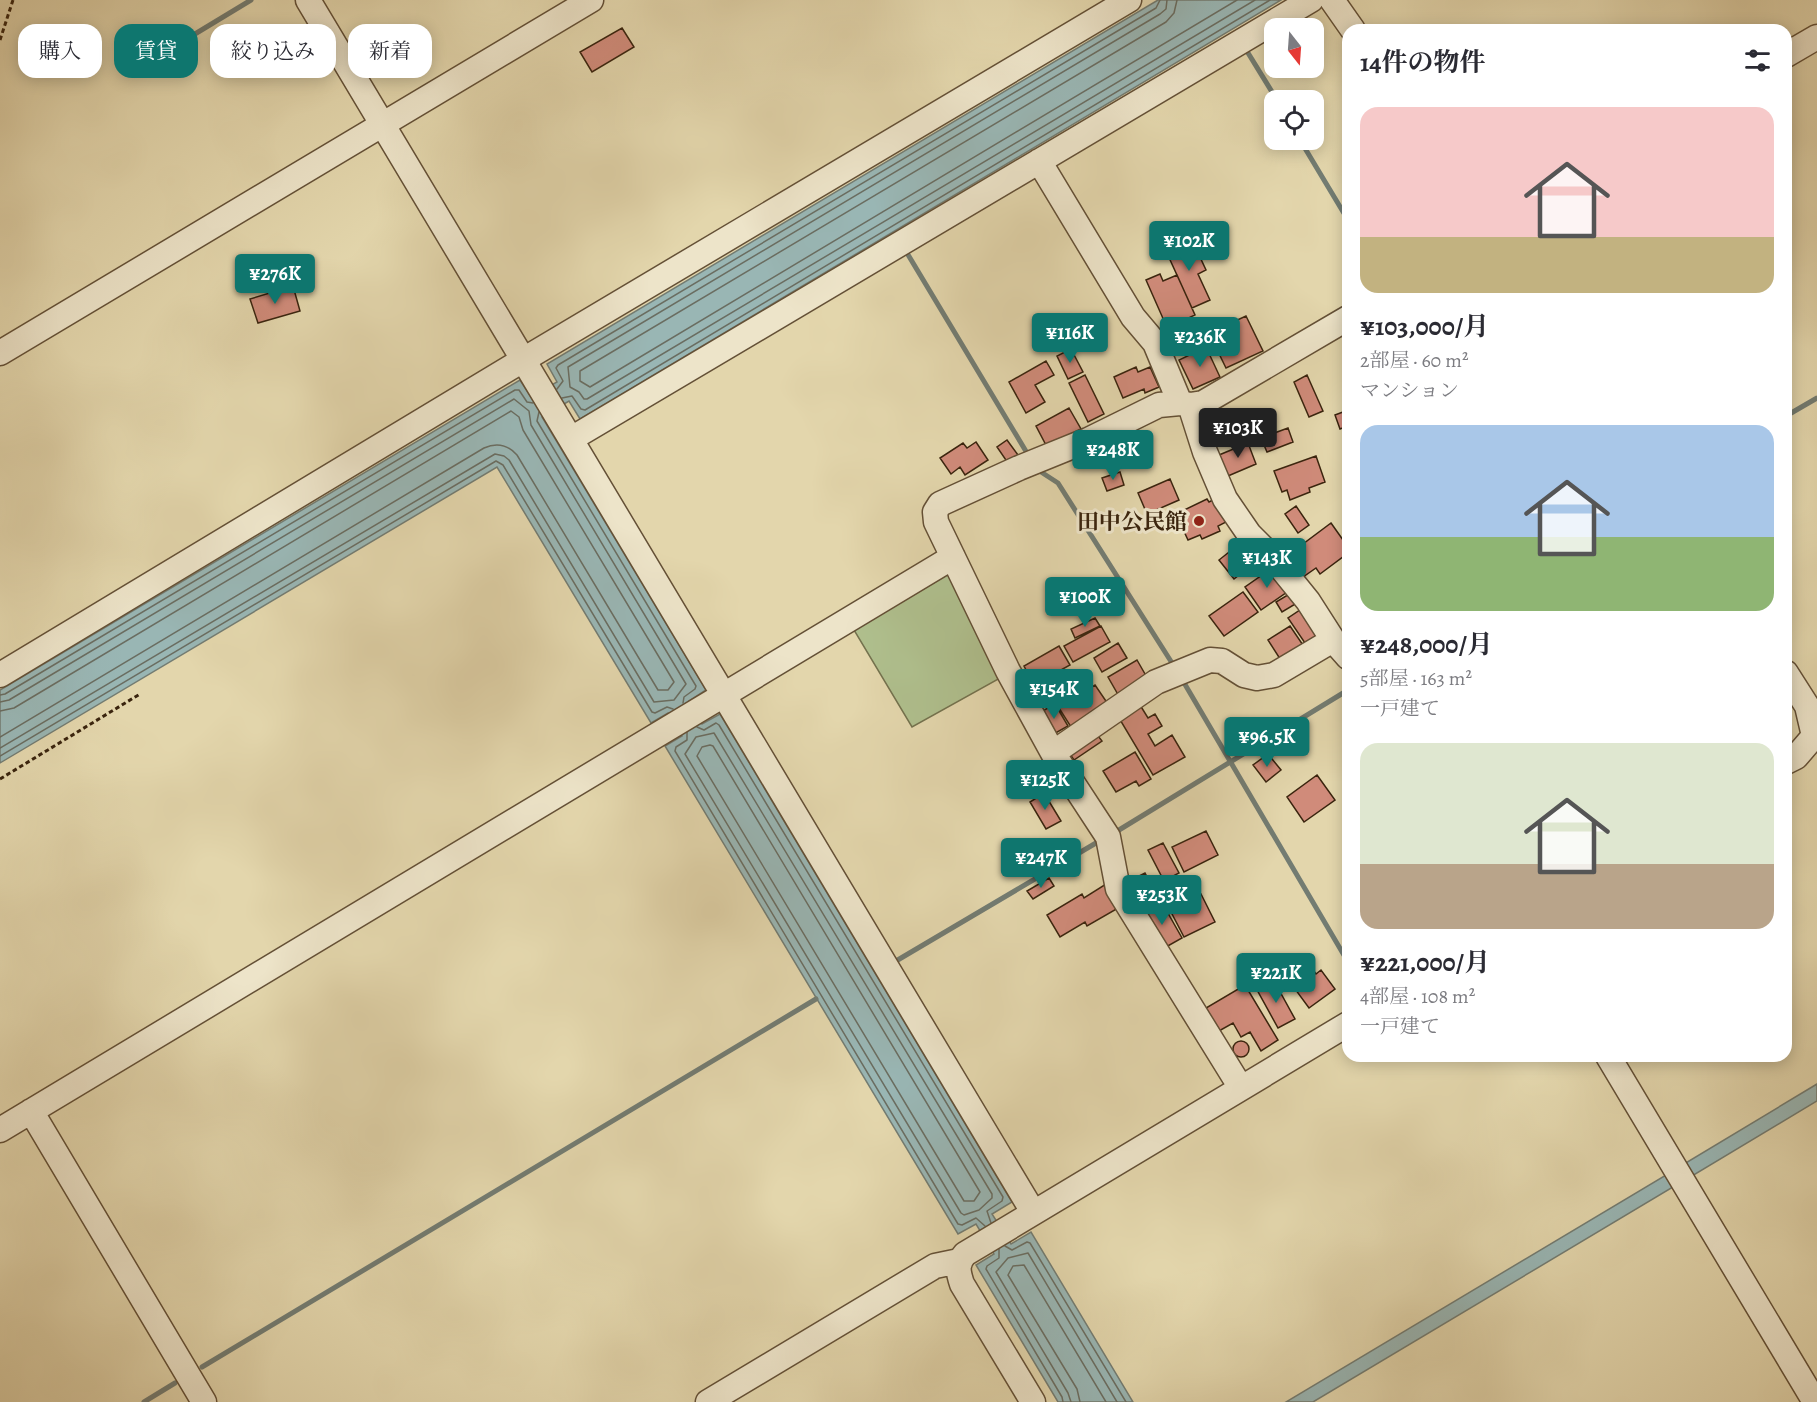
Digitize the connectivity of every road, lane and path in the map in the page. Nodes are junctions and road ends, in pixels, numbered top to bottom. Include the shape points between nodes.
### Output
1 (13, 0) edge
2 (308, 0) edge
3 (591, 0) edge
4 (1129, 0) edge
5 (1311, 0) edge
6 (1332, 0) edge
7 (1349, 24) edge
8 (1817, 37) edge
9 (0, 40) edge
10 (1792, 52) edge
11 (384, 124) junction
12 (1040, 161) junction
13 (1342, 322) edge
14 (0, 354) edge
15 (523, 360) junction
16 (1185, 404) junction
17 (571, 439) junction
18 (953, 557) junction
19 (1341, 649) edge
20 (0, 675) edge
21 (1792, 682) edge
22 (140, 694) dead end
23 (725, 695) junction
24 (1815, 736) edge
25 (1053, 753) junction
26 (1792, 759) edge
27 (0, 778) edge
28 (1342, 1027) edge
29 (1612, 1062) edge
30 (1241, 1088) junction
31 (31, 1112) junction
32 (0, 1130) edge
33 (1033, 1212) junction
34 (959, 1261) junction
35 (204, 1402) edge
36 (708, 1402) edge
37 (1033, 1402) edge
38 (1815, 1402) edge

1 - 9 path
2 - 11 street
3 - 11 street
4 - 15 street
5 - 12 street
6 - 7 street
8 - 10 street
11 - 14 street
11 - 15 street
12 - 16 street via 1133,317 1155,343
12 - 17 street
13 - 16 street via 1203,403
15 - 17 street
15 - 20 street
16 - 18 street via 1159,405 940,504 936,522
16 - 19 street via 1225,499 1249,534 1308,601
17 - 23 street
18 - 23 street
18 - 25 street
19 - 25 street via 1257,678 1222,661 1210,660 1156,682
21 - 24 street via 1807,706
22 - 27 path
23 - 31 street
23 - 33 street
24 - 26 street
25 - 30 street via 1108,837 1118,889
28 - 30 street
29 - 38 street
30 - 33 street
31 - 32 street
31 - 35 street
33 - 34 street via 964,1254
34 - 36 street via 935,1266
34 - 37 street via 962,1284

